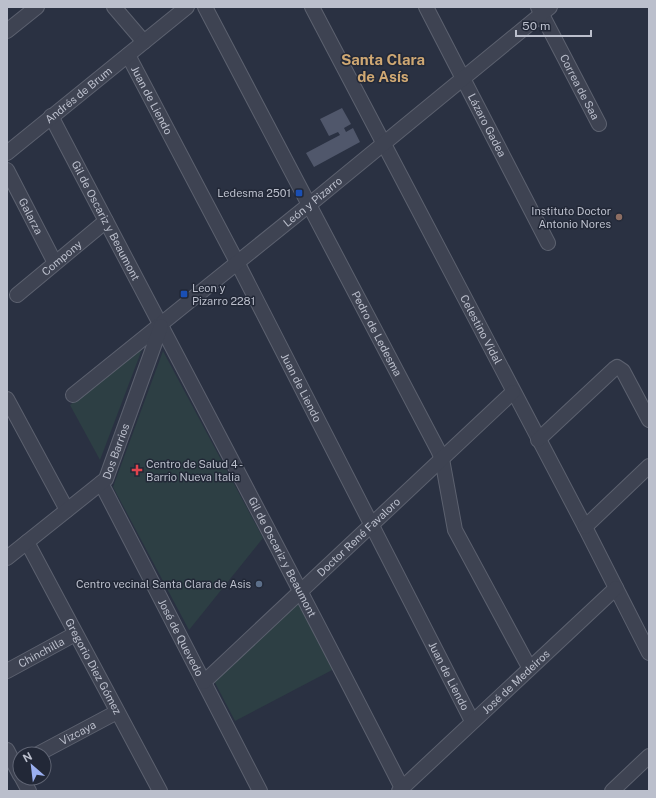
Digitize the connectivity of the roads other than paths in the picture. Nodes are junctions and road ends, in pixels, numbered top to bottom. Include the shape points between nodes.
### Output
1 (37, 7) edge
2 (114, 7) edge
3 (187, 7) edge
4 (205, 7) edge
5 (312, 7) edge
6 (426, 7) edge
7 (543, 9) edge
8 (7, 32) edge
9 (144, 42) junction
10 (128, 55) junction
11 (464, 79) junction
12 (51, 116) junction
13 (599, 124) dead end
14 (384, 144) junction
15 (7, 153) edge
16 (7, 170) edge
17 (310, 204) junction
18 (106, 222) junction
19 (548, 243) dead end
20 (237, 262) junction
21 (55, 263) junction
22 (17, 295) dead end
23 (160, 325) junction
24 (513, 392) junction
25 (73, 395) dead end
26 (7, 399) edge
27 (649, 420) edge
28 (538, 440) junction
29 (442, 459) junction
30 (649, 466) edge
31 (102, 484) junction
32 (67, 510) junction
33 (372, 525) junction
34 (585, 527) junction
35 (27, 542) junction
36 (7, 558) edge
37 (616, 588) junction
38 (301, 591) junction
39 (75, 634) junction
40 (649, 653) edge
41 (530, 667) junction
42 (7, 670) edge
43 (204, 682) junction
44 (117, 712) junction
45 (472, 721) junction
46 (52, 747) edge
47 (7, 750) edge
48 (649, 756) edge
49 (12, 759) edge
50 (400, 789) edge
51 (160, 791) edge
52 (260, 791) edge
53 (613, 791) edge

1 - 8 street
2 - 9 street
3 - 9 street, Andrés de Brum
4 - 17 street, Pedro de Ledesma
5 - 14 street, Celestino Vidal
6 - 11 street, Lázaro Gadea
7 - 11 street, León y Pizarro
7 - 13 street, Correa de Saa
9 - 10 street, Andrés de Brum
10 - 12 street, Andrés de Brum
10 - 20 street, Juan de Liendo
11 - 14 street, León y Pizarro
11 - 19 street, Lázaro Gadea
12 - 15 street, Andrés de Brum
12 - 18 street, Gil de Oscariz y Beaumont
14 - 17 street, León y Pizarro
14 - 24 street, Celestino Vidal
16 - 21 street, Galarza
17 - 20 street, León y Pizarro
17 - 29 street, Pedro de Ledesma
18 - 21 street, Compony
18 - 23 street, Gil de Oscariz y Beaumont
20 - 23 street, León y Pizarro
20 - 33 street, Juan de Liendo
21 - 22 street, Compony
23 - 25 street, León y Pizarro
23 - 31 street, Dos Barrios via 108,475
23 - 38 street, Gil de Oscariz y Beaumont
24 - 28 street, Celestino Vidal
24 - 29 street, Doctor René Favaloro
26 - 32 street
27 - 28 street via 623,371 618,367
28 - 34 street, Celestino Vidal
29 - 33 street, Doctor René Favaloro
29 - 41 street, Pedro de Ledesma via 455,530
30 - 34 street
31 - 32 street, Dos Barrios
31 - 43 street, José de Quevedo
32 - 35 street, Dos Barrios
33 - 38 street, Doctor René Favaloro
33 - 45 street, Juan de Liendo
34 - 37 street, Celestino Vidal
35 - 36 street, Dos Barrios
35 - 39 street, Gregorio Diez Gómez
37 - 40 street, Celestino Vidal
37 - 41 street, José de Medeiros
38 - 43 street, Doctor René Favaloro
38 - 50 street, Gil de Oscariz y Beaumont
39 - 42 street, Chinchilla
39 - 44 street, Gregorio Diez Gómez
41 - 45 street, José de Medeiros
43 - 52 street, José de Quevedo
44 - 46 street, Vizcaya
44 - 51 street, Gregorio Diez Gómez
45 - 50 street, José de Medeiros
47 - 49 street
48 - 53 street

